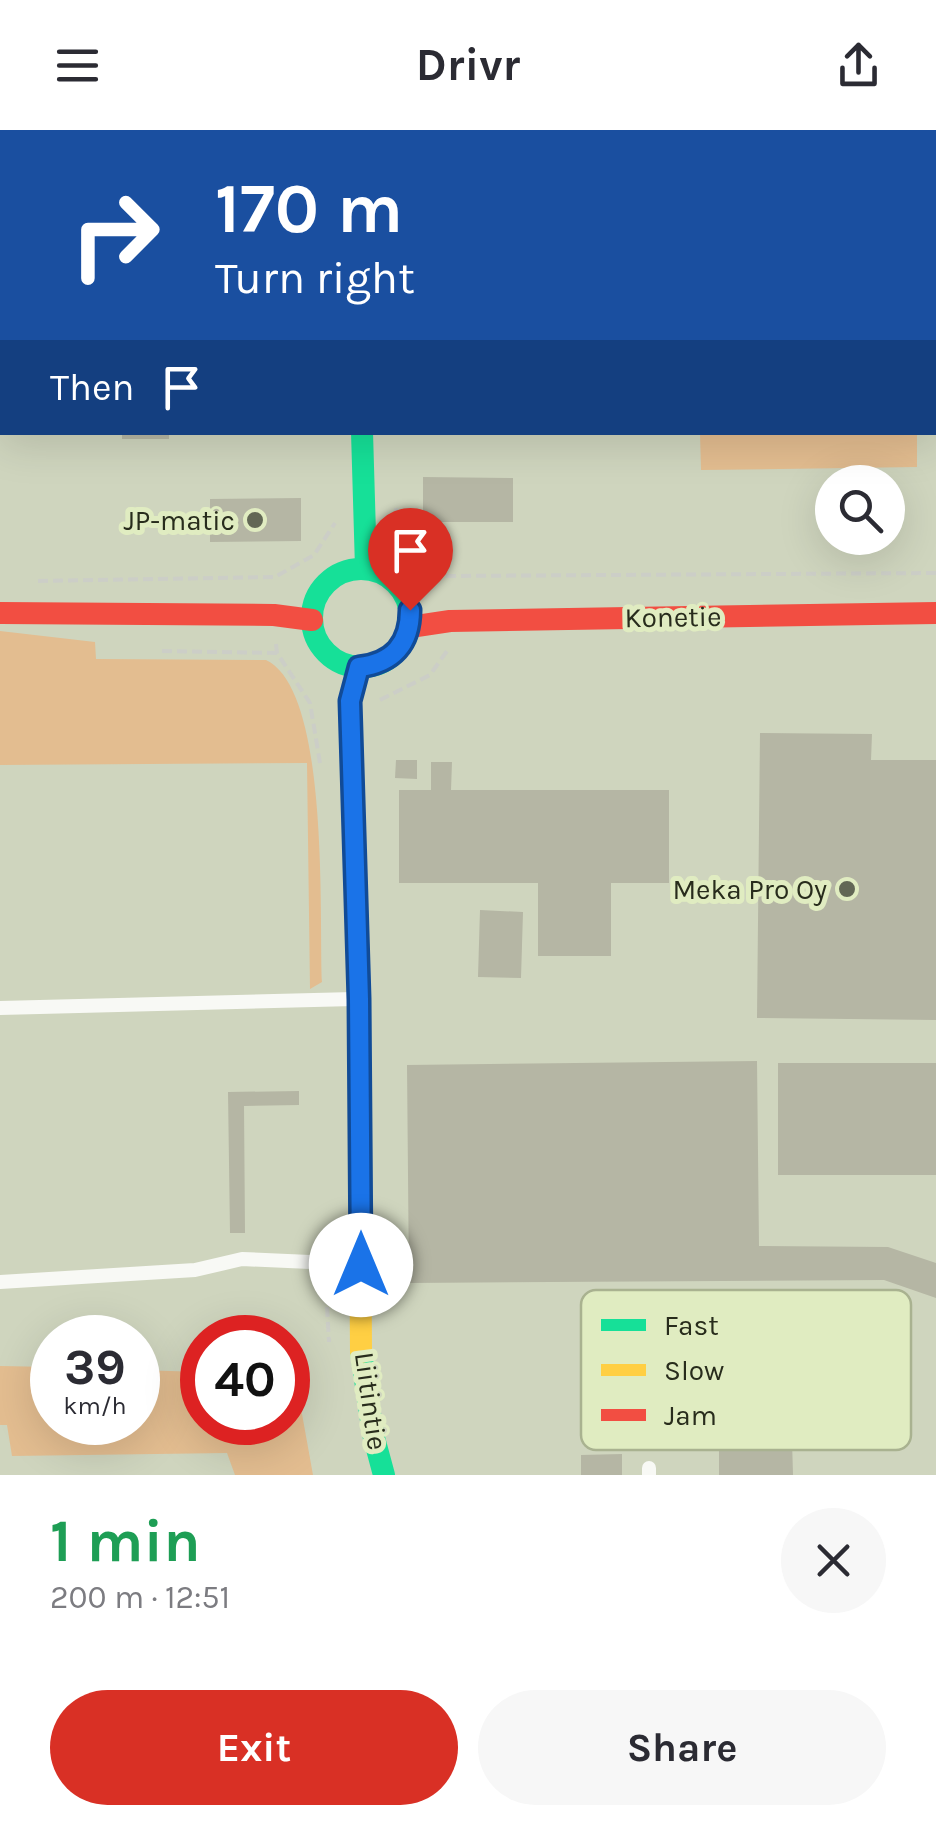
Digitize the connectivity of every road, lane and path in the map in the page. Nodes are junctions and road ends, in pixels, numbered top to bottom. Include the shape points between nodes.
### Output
1 (362, 435) edge
2 (364, 524) junction
3 (366, 568) junction
4 (936, 574) edge
5 (446, 576) junction
6 (29, 581) dead end
7 (0, 613) edge
8 (936, 613) edge
9 (274, 615) junction
10 (312, 620) junction
11 (450, 620) junction
12 (410, 627) junction
13 (162, 651) dead end
14 (276, 653) junction
15 (359, 667) junction
16 (350, 701) junction
17 (310, 703) junction
18 (320, 766) dead end
19 (359, 999) junction
20 (0, 1008) edge
21 (361, 1265) junction
22 (0, 1282) edge
23 (327, 1302) dead end
24 (328, 1341) dead end
25 (384, 1475) edge

1 - 2 street
2 - 3 street
2 - 5 path via 399,528 417,560
2 - 6 path via 336,522 314,555 275,578
3 - 10 street via 333,577 314,604
3 - 12 street via 400,587
4 - 5 path
5 - 11 path
7 - 9 street
8 - 11 street, Konetie
9 - 10 street
9 - 14 path
10 - 15 street via 327,654
11 - 12 street, Konetie
11 - 16 path via 446,653 430,676 383,700
12 - 15 street via 391,657
13 - 14 path
14 - 17 path
15 - 16 street, Liitintie
16 - 17 path
16 - 19 street, Liitintie
17 - 18 path
19 - 20 lane
19 - 21 street, Liitintie
21 - 22 lane via 242,1259 196,1270
21 - 25 street, Liitintie via 366,1408
23 - 24 path

